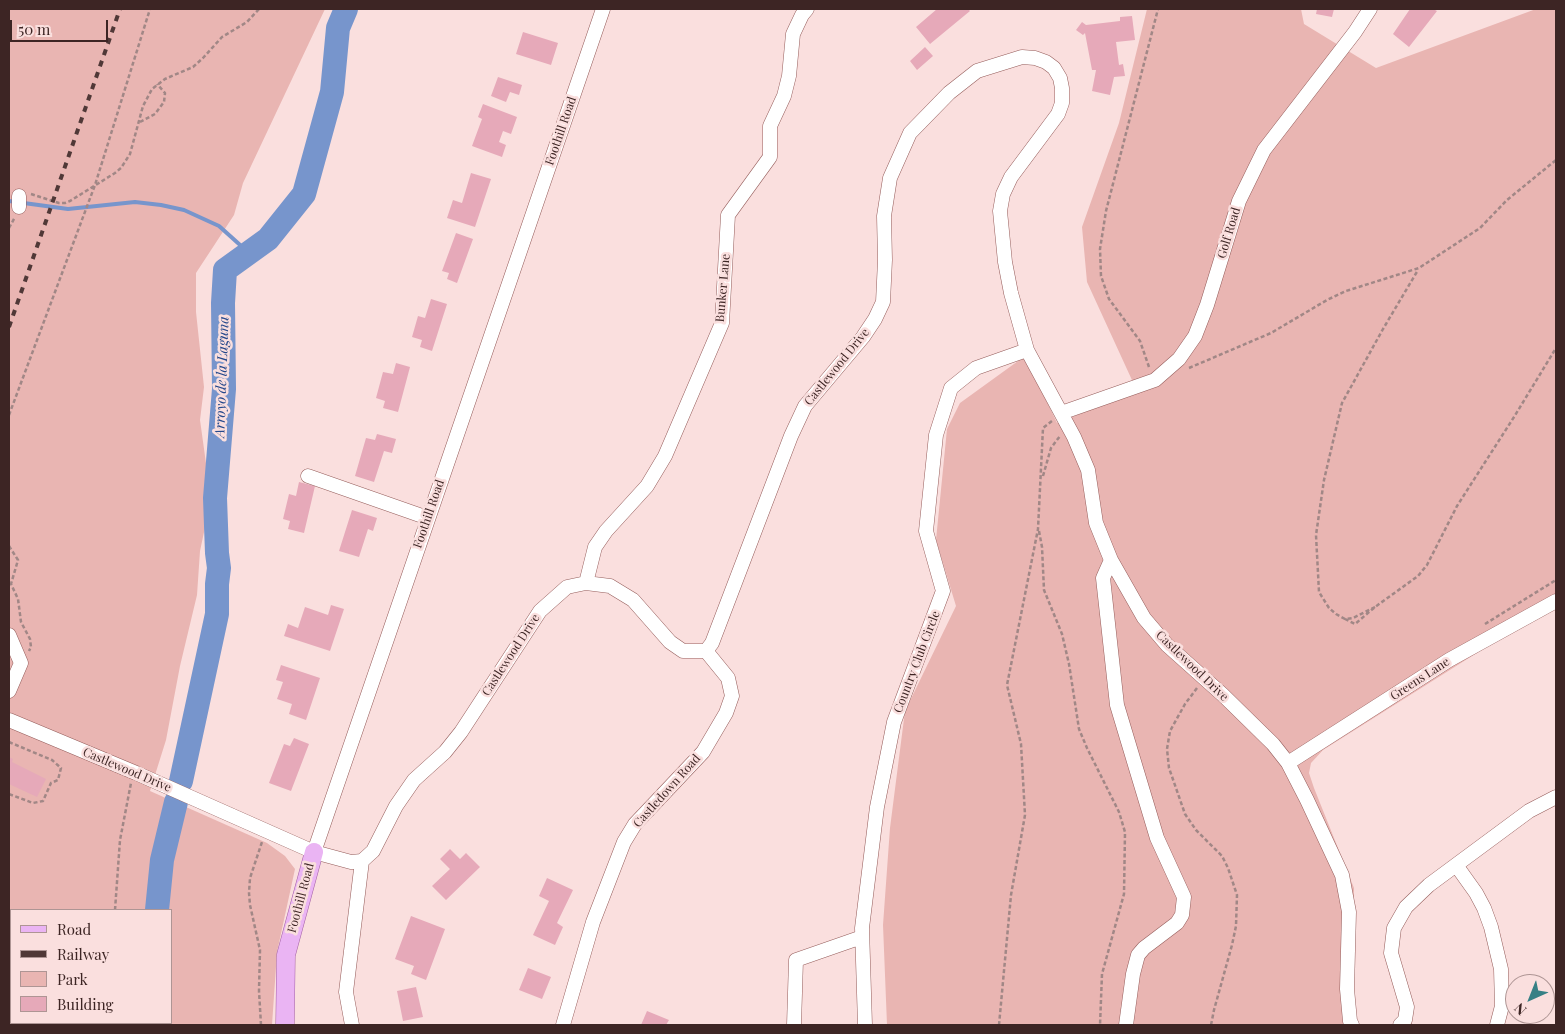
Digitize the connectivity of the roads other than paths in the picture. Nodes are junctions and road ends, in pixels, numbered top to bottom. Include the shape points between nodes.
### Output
1 (603, 9) edge
2 (807, 9) edge
3 (1370, 9) edge
4 (1027, 350) junction
5 (1060, 416) junction
6 (308, 476) dead end
7 (428, 518) junction
8 (1111, 560) junction
9 (586, 583) junction
10 (1556, 601) edge
11 (9, 635) edge
12 (706, 651) junction
13 (9, 691) edge
14 (9, 720) edge
15 (1288, 764) junction
16 (1556, 797) edge
17 (314, 852) junction
18 (362, 860) junction
19 (1456, 866) junction
20 (862, 937) junction
21 (285, 1025) edge
22 (352, 1025) edge
23 (563, 1025) edge
24 (794, 1025) edge
25 (864, 1025) edge
26 (1126, 1025) edge
27 (1352, 1025) edge
28 (1400, 1025) edge
29 (1497, 1025) edge

1 - 7 street, Foothill Road
2 - 9 street, Bunker Lane via 793,34 784,96 770,126 770,157 728,216 722,323 665,456 648,486 606,531 596,547
3 - 5 street, Golf Road via 1264,150 1239,201 1195,336 1180,359 1153,380
4 - 5 street, Castlewood Drive
4 - 12 street, Castlewood Drive via 1011,293 1000,216 1003,194 1011,177 1058,114 1062,88 1054,68 1046,62 1022,56 977,71 949,93 910,133 890,178 884,216 884,302 863,337 805,406 712,643
4 - 20 street, Country Club Circle via 976,368 951,388 936,435 926,531 944,591 894,722 877,807
5 - 8 street, Castlewood Drive via 1088,470 1096,524
6 - 7 street
7 - 17 street, Foothill Road
8 - 15 street, Castlewood Drive via 1144,618 1166,645 1273,744
8 - 26 street via 1103,578 1117,705 1154,830 1184,897 1182,915 1177,923 1138,956
9 - 12 street, Castlewood Drive via 610,586 622,592 670,642 683,651
9 - 18 street, Castlewood Drive via 567,587 540,611 461,732 445,752 414,780 396,806 374,851
10 - 15 street, Greens Lane via 1449,660
11 - 13 street via 21,663
12 - 23 street, Castledown Road via 728,678 732,696 726,713 703,752 635,824 624,842 594,922
14 - 17 street, Castlewood Drive
15 - 27 street, Castlewood Drive via 1342,875 1349,912 1347,989
16 - 19 street via 1529,811
17 - 18 street, Castlewood Drive via 351,862
17 - 21 main road, Foothill Road via 286,955
18 - 22 street via 346,992
19 - 28 street via 1406,907 1394,928 1391,954 1408,1006 1405,1020
19 - 29 street via 1476,894 1491,927 1501,969 1502,1006
20 - 24 street via 796,960
20 - 25 street, Country Club Circle

